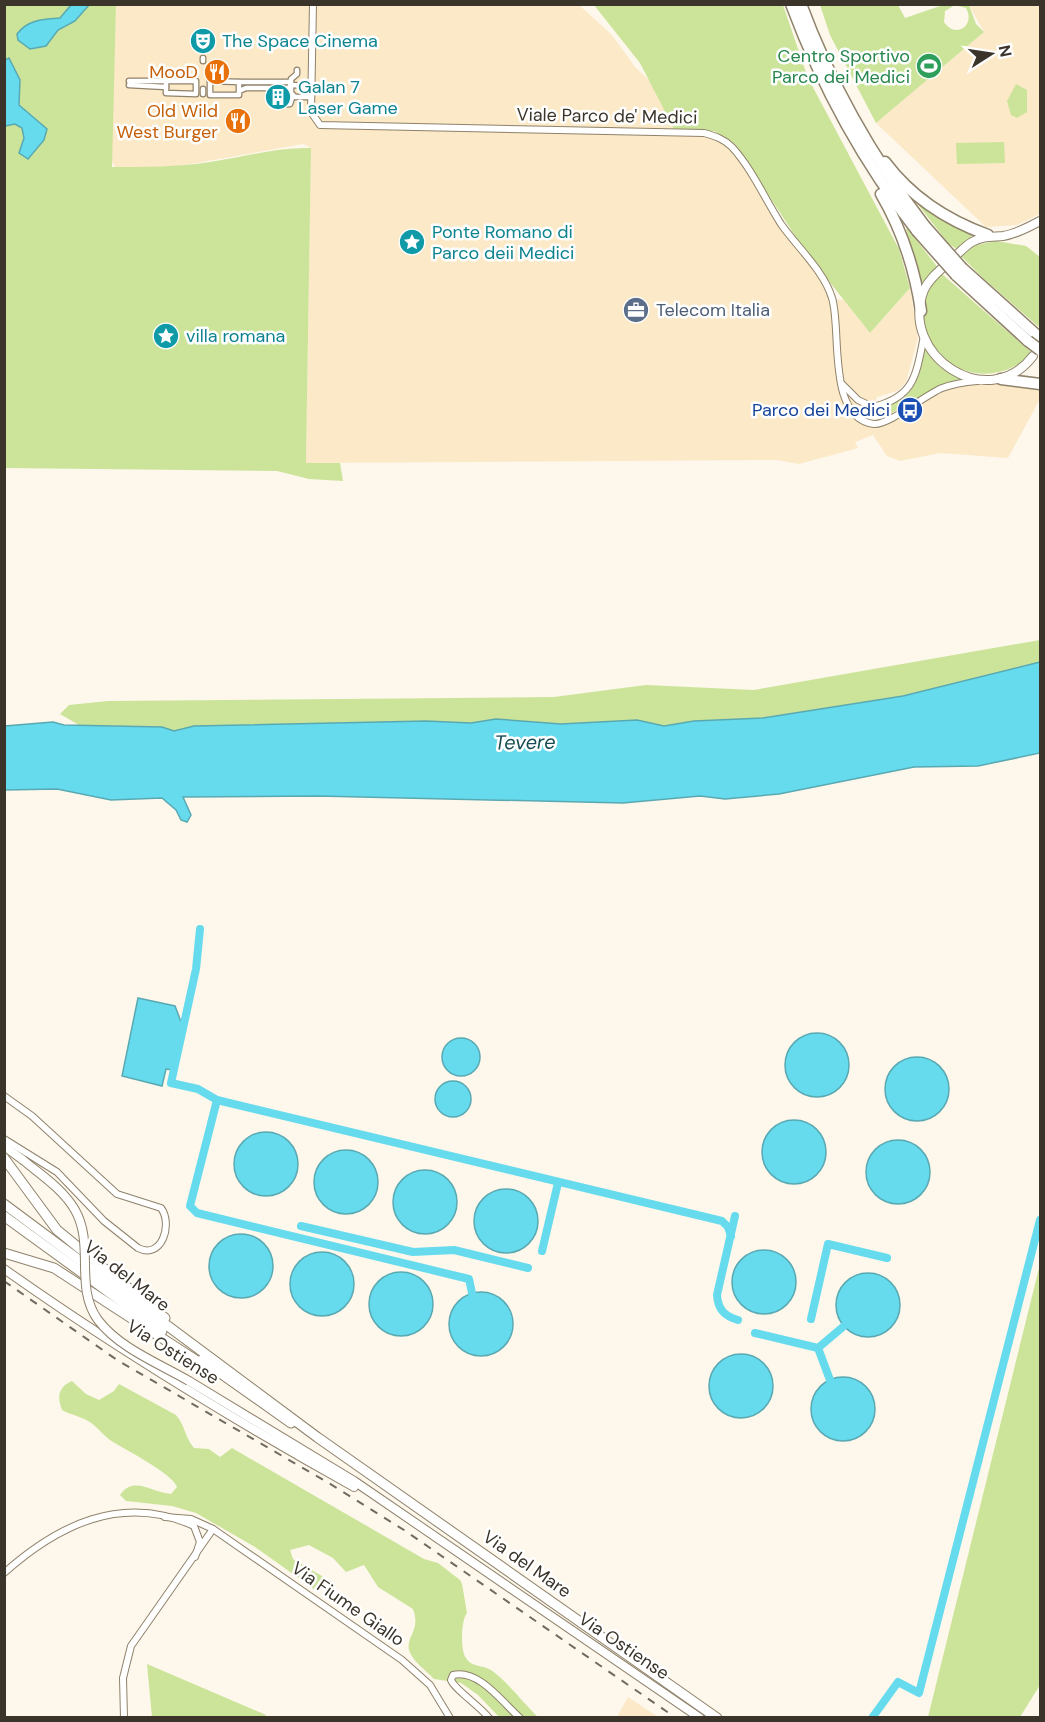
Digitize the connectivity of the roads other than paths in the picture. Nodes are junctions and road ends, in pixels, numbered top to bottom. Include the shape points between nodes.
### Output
1 (313, 4) edge
2 (791, 4) edge
3 (801, 4) edge
4 (311, 75) junction
5 (239, 82) junction
6 (129, 83) dead end
7 (166, 84) junction
8 (290, 85) junction
9 (311, 86) junction
10 (239, 91) junction
11 (293, 95) junction
12 (311, 97) junction
13 (275, 105) dead end
14 (860, 133) junction
15 (867, 164) junction
16 (1041, 221) edge
17 (920, 228) junction
18 (988, 235) junction
19 (921, 311) junction
20 (924, 336) junction
21 (1034, 337) edge
22 (1037, 353) edge
23 (1001, 379) junction
24 (987, 380) junction
25 (1041, 384) edge
26 (842, 385) junction
27 (873, 406) junction
28 (860, 417) junction
29 (4, 1096) edge
30 (4, 1139) edge
31 (4, 1146) edge
32 (4, 1158) edge
33 (4, 1204) edge
34 (4, 1216) edge
35 (4, 1253) edge
36 (4, 1269) edge
37 (224, 1368) junction
38 (231, 1382) junction
39 (317, 1437) junction
40 (381, 1501) junction
41 (165, 1517) junction
42 (213, 1529) junction
43 (195, 1557) junction
44 (4, 1573) edge
45 (124, 1718) edge
46 (450, 1718) edge
47 (489, 1718) edge
48 (520, 1718) edge
49 (700, 1718) edge
50 (717, 1718) edge

1 - 4 street
2 - 15 highway via 824,86
3 - 14 highway via 830,76
4 - 8 street via 297,72
4 - 9 street
5 - 8 street
5 - 10 street
5 - 10 street via 210,81 210,95 239,95
6 - 7 street
7 - 7 street via 166,93 196,94 196,81
8 - 9 street
8 - 10 street
8 - 11 street
9 - 12 street
11 - 12 street
11 - 13 street via 290,104
12 - 26 street, Viale Parco de' Medici via 311,111 324,127 704,133 719,137 738,155 826,285 835,313 837,366
14 - 17 highway
14 - 18 highway via 921,200 958,223
15 - 17 highway
15 - 19 highway via 901,234
16 - 18 street via 1022,231
17 - 21 highway, bridge via 959,272
18 - 19 street via 971,242 936,274 923,291
19 - 20 street
20 - 24 street via 948,370 966,378
20 - 27 street via 910,388 899,399
21 - 22 highway, bridge
22 - 23 street via 1015,373
23 - 24 street
23 - 25 highway
24 - 28 street via 942,388 883,423
26 - 27 street via 858,400
26 - 28 street, Viale Parco de' Medici via 846,400
27 - 28 street
29 - 30 street via 32,1116 117,1194 160,1208 167,1229 158,1244 142,1250 99,1216 67,1182
31 - 40 main road, Via Ostiense, bridge via 61,1191 77,1213 84,1238 87,1296 100,1322 122,1341
32 - 37 main road via 61,1234
33 - 37 main road, Via del Mare
34 - 38 main road, Via del Mare
35 - 38 main road via 54,1268
36 - 40 main road, Via Ostiense via 83,1325 226,1414
37 - 39 main road, Via del Mare
38 - 39 main road, Via del Mare
39 - 50 main road, Via del Mare
40 - 49 main road, Via Ostiense
41 - 42 street, Via Fiume Giallo via 191,1519
41 - 43 street, Via Fiume Giallo via 197,1529 200,1542
41 - 44 street, Via Fiume Giallo via 123,1514 81,1522 42,1541
42 - 43 street
42 - 46 street, Via Fiume Giallo via 414,1669 439,1696
43 - 45 street via 131,1646 123,1680
47 - 48 street via 453,1684 453,1675 477,1679

